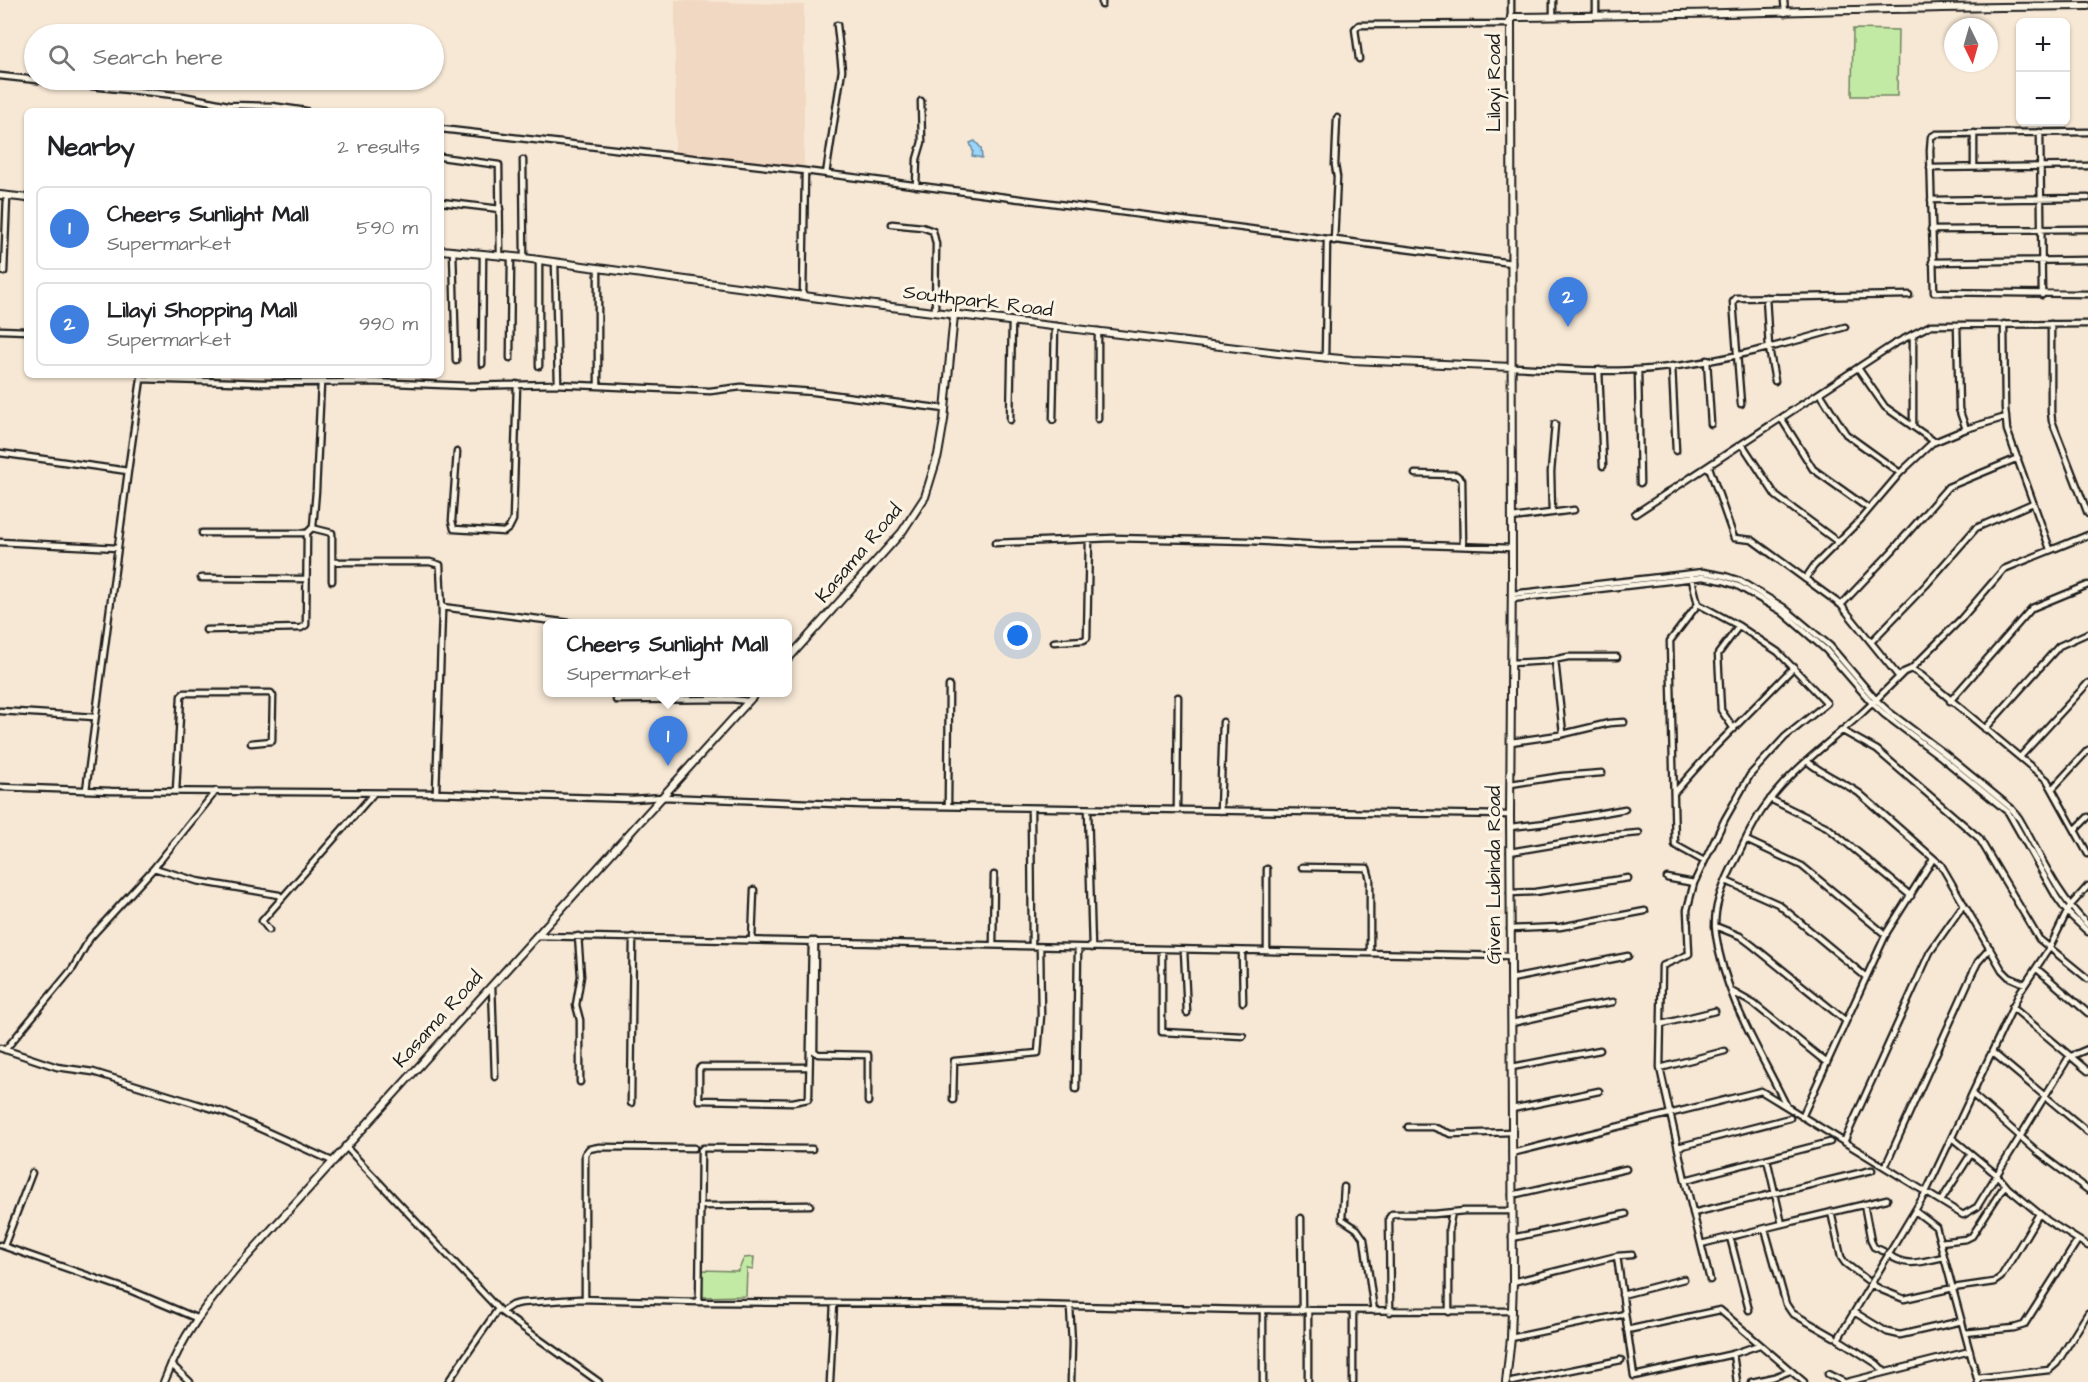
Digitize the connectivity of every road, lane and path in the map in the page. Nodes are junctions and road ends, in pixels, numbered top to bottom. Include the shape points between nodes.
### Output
1 (1511, 0) edge
2 (1553, 0) edge
3 (1596, 0) edge
4 (1784, 0) edge
5 (2088, 6) edge
6 (1785, 13) junction
7 (1596, 15) junction
8 (1553, 16) junction
9 (1511, 17) junction
10 (837, 25) dead end
11 (1359, 59) dead end
12 (0, 76) edge
13 (24, 79) edge
14 (128, 90) edge
15 (921, 101) dead end
16 (265, 108) edge
17 (1337, 118) dead end
18 (444, 129) edge
19 (2040, 132) junction
20 (2088, 132) edge
21 (1974, 133) junction
22 (444, 157) edge
23 (523, 160) dead end
24 (2040, 166) junction
25 (2088, 166) edge
26 (1974, 167) junction
27 (1930, 168) junction
28 (805, 171) junction
29 (826, 174) junction
30 (916, 186) junction
31 (4, 195) edge
32 (24, 198) edge
33 (2042, 198) junction
34 (2088, 198) edge
35 (1931, 200) junction
36 (444, 202) edge
37 (500, 209) junction
38 (892, 224) dead end
39 (1931, 230) junction
40 (2042, 230) junction
41 (2088, 230) edge
42 (1326, 240) junction
43 (1334, 241) junction
44 (444, 250) edge
45 (453, 251) junction
46 (483, 254) junction
47 (500, 256) junction
48 (511, 257) junction
49 (524, 258) junction
50 (2088, 260) edge
51 (539, 261) junction
52 (1932, 262) junction
53 (2041, 262) junction
54 (555, 263) junction
55 (1512, 263) junction
56 (598, 269) junction
57 (4, 272) dead end
58 (2088, 294) edge
59 (2042, 295) junction
60 (803, 296) junction
61 (1910, 296) dead end
62 (1766, 297) junction
63 (935, 312) junction
64 (954, 315) junction
65 (1011, 322) junction
66 (2004, 324) junction
67 (2051, 324) junction
68 (2088, 324) edge
69 (1957, 325) junction
70 (1055, 326) junction
71 (1845, 327) dead end
72 (0, 330) edge
73 (24, 331) edge
74 (1098, 331) junction
75 (1913, 334) junction
76 (1769, 348) junction
77 (1738, 354) junction
78 (510, 358) dead end
79 (1325, 358) junction
80 (1707, 360) junction
81 (456, 361) dead end
82 (482, 364) dead end
83 (539, 366) dead end
84 (1672, 366) junction
85 (1512, 367) junction
86 (1858, 368) junction
87 (1599, 370) junction
88 (1638, 370) junction
89 (141, 378) edge
90 (177, 378) edge
91 (1775, 381) dead end
92 (321, 382) junction
93 (517, 384) junction
94 (558, 384) junction
95 (598, 385) junction
96 (1820, 393) junction
97 (1742, 404) dead end
98 (945, 410) junction
99 (2006, 417) junction
100 (1781, 418) junction
101 (1098, 419) dead end
102 (1011, 420) dead end
103 (1053, 420) dead end
104 (1555, 424) dead end
105 (1711, 424) dead end
106 (1913, 427) junction
107 (1966, 429) junction
108 (1935, 442) junction
109 (1742, 444) junction
110 (1676, 451) dead end
111 (457, 452) dead end
112 (0, 453) edge
113 (2018, 458) junction
114 (1603, 466) dead end
115 (1709, 467) junction
116 (128, 471) junction
117 (1900, 473) junction
118 (1415, 474) dead end
119 (1640, 483) dead end
120 (2033, 503) junction
121 (1869, 509) junction
122 (1574, 510) dead end
123 (1552, 513) junction
124 (1635, 514) dead end
125 (2088, 514) edge
126 (1512, 518) junction
127 (312, 528) junction
128 (202, 533) dead end
129 (307, 533) junction
130 (2088, 535) edge
131 (1089, 539) junction
132 (0, 542) edge
133 (1838, 542) junction
134 (994, 543) dead end
135 (1463, 546) junction
136 (118, 548) junction
137 (1512, 548) junction
138 (2050, 549) junction
139 (333, 562) junction
140 (1691, 576) junction
141 (201, 578) dead end
142 (306, 579) junction
143 (1805, 579) junction
144 (332, 581) dead end
145 (2088, 585) edge
146 (1512, 597) junction
147 (1698, 604) junction
148 (1841, 605) junction
149 (442, 607) junction
150 (543, 620) edge
151 (1739, 626) junction
152 (206, 630) dead end
153 (2088, 633) edge
154 (1872, 641) junction
155 (1054, 642) dead end
156 (792, 655) edge
157 (1617, 657) dead end
158 (1555, 660) junction
159 (1511, 663) junction
160 (1794, 667) junction
161 (1911, 669) junction
162 (1899, 677) junction
163 (2088, 682) edge
164 (950, 686) dead end
165 (1178, 696) dead end
166 (752, 697) edge
167 (616, 700) dead end
168 (748, 701) junction
169 (1874, 701) junction
170 (1950, 701) junction
171 (0, 711) edge
172 (95, 717) junction
173 (1222, 722) dead end
174 (1624, 722) dead end
175 (1734, 729) junction
176 (1985, 729) junction
177 (1840, 730) junction
178 (1563, 733) junction
179 (1511, 742) junction
180 (251, 743) dead end
181 (2088, 750) edge
182 (2019, 757) junction
183 (1808, 761) junction
184 (1602, 773) dead end
185 (1511, 784) junction
186 (0, 787) edge
187 (2053, 788) junction
188 (86, 790) junction
189 (176, 790) junction
190 (216, 791) junction
191 (374, 793) junction
192 (436, 793) junction
193 (1674, 793) junction
194 (663, 797) junction
195 (1770, 799) junction
196 (948, 806) junction
197 (1032, 808) junction
198 (1088, 809) junction
199 (1625, 809) dead end
200 (1177, 810) junction
201 (1220, 811) junction
202 (1510, 815) junction
203 (2088, 817) edge
204 (1510, 827) junction
205 (2075, 830) junction
206 (1639, 833) dead end
207 (1746, 840) junction
208 (1510, 852) junction
209 (2088, 854) edge
210 (1933, 859) junction
211 (1704, 861) junction
212 (1302, 867) dead end
213 (154, 868) junction
214 (1267, 869) dead end
215 (994, 875) dead end
216 (1628, 878) dead end
217 (1667, 878) dead end
218 (1726, 880) junction
219 (1694, 883) junction
220 (2088, 886) edge
221 (754, 890) dead end
222 (1510, 893) junction
223 (1911, 896) junction
224 (282, 898) junction
225 (1964, 904) junction
226 (2068, 909) junction
227 (1645, 911) dead end
228 (2088, 925) edge
229 (1715, 926) junction
230 (1510, 929) junction
231 (269, 930) dead end
232 (2088, 932) edge
233 (1886, 935) junction
234 (536, 936) junction
235 (578, 936) junction
236 (633, 937) junction
237 (752, 940) junction
238 (813, 941) junction
239 (993, 945) junction
240 (1032, 946) junction
241 (1040, 946) junction
242 (2050, 947) junction
243 (1078, 948) junction
244 (1092, 948) junction
245 (1990, 948) junction
246 (1162, 949) junction
247 (1184, 950) junction
248 (1242, 951) junction
249 (1267, 951) junction
250 (1370, 953) junction
251 (1511, 956) junction
252 (1628, 956) dead end
253 (2036, 968) junction
254 (1866, 977) junction
255 (1511, 979) junction
256 (2088, 979) edge
257 (2025, 984) junction
258 (492, 985) junction
259 (1730, 990) junction
260 (1243, 1002) dead end
261 (1613, 1002) dead end
262 (2012, 1008) junction
263 (1714, 1011) dead end
264 (2088, 1012) edge
265 (1186, 1013) dead end
266 (1846, 1021) junction
267 (1512, 1023) junction
268 (1662, 1024) junction
269 (1244, 1036) dead end
270 (2, 1049) edge
271 (2088, 1049) edge
272 (1600, 1050) dead end
273 (1725, 1051) dead end
274 (1992, 1052) junction
275 (2071, 1056) junction
276 (1827, 1063) junction
277 (808, 1067) junction
278 (1512, 1067) junction
279 (1660, 1068) junction
280 (2088, 1071) edge
281 (495, 1077) dead end
282 (580, 1082) dead end
283 (1077, 1089) dead end
284 (1599, 1091) dead end
285 (1972, 1094) junction
286 (2046, 1096) junction
287 (953, 1100) dead end
288 (868, 1102) dead end
289 (630, 1103) dead end
290 (1787, 1107) junction
291 (1512, 1109) junction
292 (1669, 1113) junction
293 (1802, 1117) junction
294 (1790, 1118) dead end
295 (1408, 1127) dead end
296 (1512, 1132) junction
297 (2088, 1132) edge
298 (2020, 1137) junction
299 (1952, 1138) junction
300 (1830, 1142) dead end
301 (1844, 1142) junction
302 (345, 1146) junction
303 (1678, 1147) junction
304 (694, 1148) dead end
305 (812, 1149) dead end
306 (1512, 1153) junction
307 (1971, 1154) junction
308 (1767, 1159) junction
309 (333, 1161) junction
310 (1885, 1167) junction
311 (1626, 1169) dead end
312 (1872, 1170) dead end
313 (32, 1173) dead end
314 (1996, 1175) junction
315 (1685, 1180) junction
316 (2005, 1185) junction
317 (1344, 1187) dead end
318 (2088, 1190) edge
319 (1775, 1192) junction
320 (1926, 1192) junction
321 (1512, 1195) junction
322 (1887, 1199) dead end
323 (1941, 1201) junction
324 (1864, 1204) junction
325 (810, 1205) dead end
326 (700, 1206) junction
327 (1512, 1211) junction
328 (1915, 1211) junction
329 (1452, 1212) junction
330 (1831, 1212) junction
331 (1693, 1213) junction
332 (1626, 1214) dead end
333 (2039, 1214) junction
334 (1301, 1218) dead end
335 (1782, 1224) junction
336 (1765, 1229) junction
337 (1730, 1237) junction
338 (1512, 1238) junction
339 (2078, 1240) junction
340 (1940, 1242) junction
341 (1701, 1244) junction
342 (2, 1245) edge
343 (2088, 1246) edge
344 (1883, 1251) dead end
345 (1888, 1254) junction
346 (1632, 1255) dead end
347 (1617, 1256) junction
348 (1944, 1257) junction
349 (1684, 1280) dead end
350 (1710, 1280) dead end
351 (1512, 1282) junction
352 (1869, 1282) junction
353 (1953, 1288) junction
354 (1622, 1295) junction
355 (585, 1299) junction
356 (699, 1302) junction
357 (834, 1303) junction
358 (1070, 1307) junction
359 (500, 1310) junction
360 (1749, 1310) dead end
361 (1263, 1311) junction
362 (1305, 1311) junction
363 (1353, 1311) junction
364 (1374, 1311) junction
365 (1512, 1311) junction
366 (1390, 1312) junction
367 (1449, 1312) junction
368 (1854, 1312) junction
369 (2088, 1313) edge
370 (1625, 1314) junction
371 (196, 1318) junction
372 (1962, 1321) junction
373 (1627, 1330) junction
374 (1965, 1333) junction
375 (1748, 1336) junction
376 (1834, 1337) dead end
377 (1511, 1338) junction
378 (1759, 1345) junction
379 (1744, 1350) junction
380 (1970, 1351) junction
381 (1733, 1354) junction
382 (1621, 1360) dead end
383 (171, 1364) junction
384 (1790, 1371) junction
385 (1885, 1372) junction
386 (1828, 1374) dead end
387 (2007, 1375) junction
388 (1635, 1379) edge
389 (1978, 1380) edge
390 (164, 1382) edge
391 (190, 1382) edge
392 (448, 1382) edge
393 (599, 1382) edge
394 (830, 1382) edge
395 (1071, 1382) edge
396 (1263, 1382) edge
397 (1308, 1382) edge
398 (1353, 1382) edge
399 (1506, 1382) edge
400 (1512, 1382) edge
401 (1737, 1382) edge
402 (1752, 1382) edge
403 (1804, 1382) edge
404 (1846, 1382) edge
405 (2009, 1382) edge

1 - 9 street
2 - 8 street
3 - 7 street
4 - 6 street
5 - 6 street, Lilayi Road
6 - 7 street, Lilayi Road
7 - 8 street, Lilayi Road
8 - 9 street, Lilayi Road
9 - 11 street via 1508,24 1359,25 1355,29
9 - 55 street, Lilayi Road
10 - 29 street via 842,70
12 - 13 street
14 - 16 street
15 - 30 street via 922,142
17 - 43 street
18 - 28 street
19 - 20 street
19 - 21 street
19 - 24 street
21 - 26 street
21 - 27 street via 1931,136
22 - 37 street via 499,165
23 - 49 street
24 - 25 street
24 - 26 street
24 - 33 street
26 - 27 street
27 - 35 street
28 - 29 street
28 - 60 street
29 - 30 street
30 - 42 street
31 - 32 street
31 - 57 street
33 - 34 street
33 - 35 street
33 - 40 street
35 - 39 street
36 - 37 street
37 - 47 street
38 - 63 street via 933,231
39 - 40 street
39 - 52 street
40 - 41 street
40 - 53 street
42 - 43 street
42 - 79 street
43 - 55 street
44 - 45 street, Southpark Road
45 - 46 street, Southpark Road
45 - 81 street
46 - 47 street, Southpark Road
46 - 82 street
47 - 48 street, Southpark Road
48 - 49 street, Southpark Road
48 - 78 street
49 - 51 street, Southpark Road
50 - 53 street
51 - 54 street, Southpark Road
51 - 83 street
52 - 53 street
52 - 59 street via 1935,293
53 - 59 street
54 - 56 street, Southpark Road
54 - 94 street
55 - 85 street, Lilayi Road
56 - 60 street, Southpark Road
56 - 95 street
58 - 59 street
60 - 63 street, Southpark Road
61 - 62 street
62 - 76 street
62 - 77 street via 1734,299
63 - 64 street, Southpark Road
64 - 65 street, Southpark Road
64 - 98 street, Kasama Road
65 - 70 street, Southpark Road
65 - 102 street
66 - 67 street
66 - 69 street
66 - 99 street
67 - 68 street
67 - 125 street via 2052,421
69 - 75 street via 1930,325
69 - 107 street via 1959,409
70 - 74 street, Southpark Road
70 - 103 street
71 - 76 street
72 - 73 street
74 - 79 street, Southpark Road
74 - 101 street
75 - 86 street
75 - 106 street
76 - 77 street
76 - 91 street
77 - 80 street
77 - 97 street
79 - 85 street, Southpark Road
80 - 84 street
80 - 105 street
84 - 88 street
84 - 110 street
85 - 87 street
85 - 126 street, Given Lubinda Road
86 - 96 street
86 - 106 street via 1885,407
87 - 88 street
87 - 114 street
88 - 119 street
89 - 116 street
90 - 92 street
92 - 93 street
92 - 127 street
93 - 94 street
93 - 111 street via 513,520 504,532 454,529
94 - 95 street
95 - 98 street via 803,391
96 - 100 street
96 - 117 street via 1846,434
98 - 156 street, Kasama Road via 938,455 920,507
99 - 107 street
99 - 113 street
100 - 109 street
100 - 121 street via 1813,469
104 - 123 street
106 - 108 street
107 - 108 street
108 - 117 street
109 - 115 street
109 - 133 street via 1776,496
112 - 116 street
113 - 120 street
113 - 148 street via 1948,487
115 - 124 street
115 - 143 street via 1734,538 1752,540
116 - 136 street
117 - 121 street
118 - 135 street via 1456,475 1462,480
120 - 138 street
120 - 154 street via 1976,528
121 - 133 street
122 - 123 street
123 - 126 street
126 - 137 street, Given Lubinda Road
127 - 129 street
127 - 139 street via 332,533
128 - 129 street
129 - 142 street
130 - 138 street
131 - 134 street
131 - 135 street
131 - 155 street via 1087,638
132 - 136 street
133 - 143 street
135 - 137 street
136 - 172 street
137 - 146 street, Given Lubinda Road
138 - 161 street via 2004,569
139 - 144 street
139 - 149 street via 437,563 441,570
140 - 146 street
140 - 147 street
140 - 169 street via 1738,586 1780,611 1826,650
141 - 142 street
142 - 152 street via 304,628
143 - 148 street
145 - 170 street via 2032,608
146 - 159 street, Given Lubinda Road
147 - 151 street
147 - 193 street via 1670,641
148 - 154 street
149 - 150 street
149 - 192 street
151 - 160 street
151 - 175 street via 1718,654 1721,710
153 - 176 street via 2059,646
154 - 162 street
157 - 158 street
158 - 159 street
158 - 178 street
159 - 179 street, Given Lubinda Road
160 - 175 street
160 - 211 street via 1827,703 1785,737 1750,775
161 - 162 street
161 - 170 street
162 - 169 street
163 - 182 street
164 - 196 street
165 - 200 street
166 - 168 street, Kasama Road
167 - 168 street
168 - 194 street, Kasama Road
169 - 177 street
169 - 226 street via 2008,812
170 - 176 street
171 - 172 street
172 - 188 street
173 - 201 street
174 - 178 street
175 - 193 street
176 - 182 street
177 - 183 street
177 - 242 street via 1877,750 1979,838 2030,926
178 - 179 street
179 - 185 street, Given Lubinda Road
180 - 189 street via 272,741 271,693 184,693
181 - 187 street
182 - 187 street
183 - 195 street
183 - 210 street via 1818,771 1859,793
184 - 185 street
185 - 202 street, Given Lubinda Road
186 - 188 street
187 - 205 street
188 - 189 street
189 - 190 street
190 - 191 street
190 - 213 street
191 - 192 street
191 - 224 street
192 - 194 street
193 - 211 street via 1675,845
194 - 196 street
194 - 234 street, Kasama Road
195 - 207 street
195 - 223 street via 1827,826
196 - 197 street
197 - 198 street
197 - 240 street
198 - 200 street
198 - 244 street
199 - 204 street
200 - 201 street
201 - 202 street
202 - 204 street, Given Lubinda Road
203 - 205 street
204 - 208 street, Given Lubinda Road
205 - 209 street
206 - 208 street
207 - 218 street
207 - 233 street via 1802,866
208 - 222 street, Given Lubinda Road
210 - 223 street
210 - 225 street via 1947,873
211 - 219 street
212 - 250 street via 1367,868
213 - 224 street
213 - 270 street via 90,938 73,968
214 - 249 street
215 - 239 street
216 - 222 street
217 - 219 street
218 - 229 street via 1715,912
218 - 254 street via 1778,904
219 - 268 street via 1687,910 1689,954 1662,966
220 - 226 street
221 - 237 street
222 - 230 street, Given Lubinda Road
223 - 233 street
224 - 231 street via 262,921
225 - 245 street
225 - 301 street via 1930,952
226 - 228 street
226 - 232 street
226 - 242 street
227 - 230 street via 1560,927
229 - 259 street
229 - 266 street via 1740,936
230 - 251 street, Given Lubinda Road
233 - 254 street
234 - 235 street
234 - 258 street, Kasama Road
235 - 236 street
235 - 282 street
236 - 237 street
236 - 289 street
237 - 238 street
238 - 239 street
238 - 277 street
238 - 288 street via 814,1051 868,1055
239 - 240 street
240 - 241 street
241 - 243 street
241 - 287 street via 1038,1053 954,1061
242 - 253 street
242 - 256 street
243 - 244 street
243 - 283 street
244 - 246 street
245 - 257 street via 2008,977
245 - 310 street via 1972,974
246 - 247 street
246 - 269 street via 1162,1032
247 - 248 street
247 - 265 street
248 - 249 street
248 - 260 street
249 - 250 street
250 - 251 street
251 - 255 street, Given Lubinda Road
252 - 255 street
253 - 257 street
253 - 264 street
254 - 266 street
255 - 267 street, Given Lubinda Road
257 - 262 street
258 - 281 street
258 - 302 street, Kasama Road
259 - 276 street via 1754,1004
259 - 290 street
261 - 267 street
262 - 274 street
262 - 275 street
263 - 268 street
266 - 276 street
267 - 278 street, Given Lubinda Road
268 - 279 street
270 - 309 street via 223,1112
271 - 275 street
272 - 278 street
273 - 279 street
274 - 285 street
274 - 286 street
275 - 280 street
275 - 286 street
276 - 293 street
277 - 277 street via 809,1096 802,1102 699,1100 701,1067
278 - 291 street, Given Lubinda Road
279 - 292 street
284 - 291 street
285 - 298 street
285 - 299 street
286 - 297 street
286 - 298 street
290 - 292 street via 1758,1091
290 - 293 street
291 - 296 street, Given Lubinda Road
292 - 303 street
292 - 306 street
293 - 301 street
294 - 303 street
295 - 296 street via 1433,1127 1450,1134
296 - 306 street, Given Lubinda Road
298 - 314 street
298 - 318 street
299 - 307 street
299 - 320 street
300 - 308 street
301 - 310 street
302 - 309 street, Kasama Road
302 - 359 street
303 - 315 street
304 - 355 street via 599,1147 585,1154
305 - 326 street via 703,1148
306 - 321 street, Given Lubinda Road
307 - 314 street
307 - 323 street
308 - 315 street
308 - 319 street
309 - 371 street, Kasama Road
310 - 320 street
311 - 321 street
312 - 319 street
313 - 342 street
314 - 316 street
314 - 323 street via 1970,1213 1963,1215
315 - 331 street
316 - 333 street
316 - 340 street via 1972,1236
317 - 364 street via 1342,1218 1358,1229 1364,1239
319 - 331 street
319 - 335 street
320 - 323 street
320 - 328 street
321 - 327 street, Given Lubinda Road
322 - 324 street
324 - 330 street
324 - 344 street via 1871,1241
325 - 326 street
326 - 356 street
327 - 329 street
327 - 338 street, Given Lubinda Road
328 - 340 street via 1936,1227
328 - 345 street
329 - 366 street via 1390,1215
329 - 367 street
330 - 335 street
330 - 352 street via 1841,1257
331 - 341 street
332 - 338 street
333 - 339 street
333 - 353 street via 2001,1277 1994,1282
334 - 362 street
335 - 336 street
336 - 337 street
336 - 376 street via 1786,1304 1792,1313
337 - 341 street
337 - 360 street
338 - 351 street, Given Lubinda Road
339 - 343 street
339 - 374 street via 2024,1325
340 - 348 street
341 - 350 street
342 - 371 street
345 - 348 street via 1908,1264
345 - 352 street
346 - 347 street
347 - 351 street
347 - 354 street
348 - 353 street
349 - 354 street
351 - 365 street, Given Lubinda Road
352 - 353 street via 1904,1299
352 - 368 street
353 - 372 street
354 - 370 street
355 - 356 street
355 - 359 street via 521,1303
356 - 357 street
357 - 358 street
357 - 394 street
358 - 361 street
358 - 395 street
359 - 392 street
359 - 393 street
361 - 362 street
361 - 396 street
362 - 363 street
362 - 397 street
363 - 364 street
363 - 398 street
364 - 366 street
365 - 367 street
365 - 377 street, Given Lubinda Road
366 - 367 street
368 - 372 street via 1887,1332 1900,1335
368 - 385 street via 1838,1340
369 - 387 street via 2057,1364 2049,1370
370 - 373 street
370 - 377 street
371 - 383 street, Kasama Road
372 - 374 street
373 - 375 street via 1720,1310
373 - 388 street
374 - 380 street
375 - 378 street
375 - 379 street
377 - 399 street, Given Lubinda Road
378 - 379 street
378 - 384 street
379 - 381 street
380 - 385 street
380 - 389 street
381 - 388 street
381 - 401 street
382 - 400 street
383 - 390 street, Kasama Road
383 - 391 street
384 - 402 street
384 - 403 street
385 - 404 street
386 - 404 street
387 - 389 street
387 - 405 street

